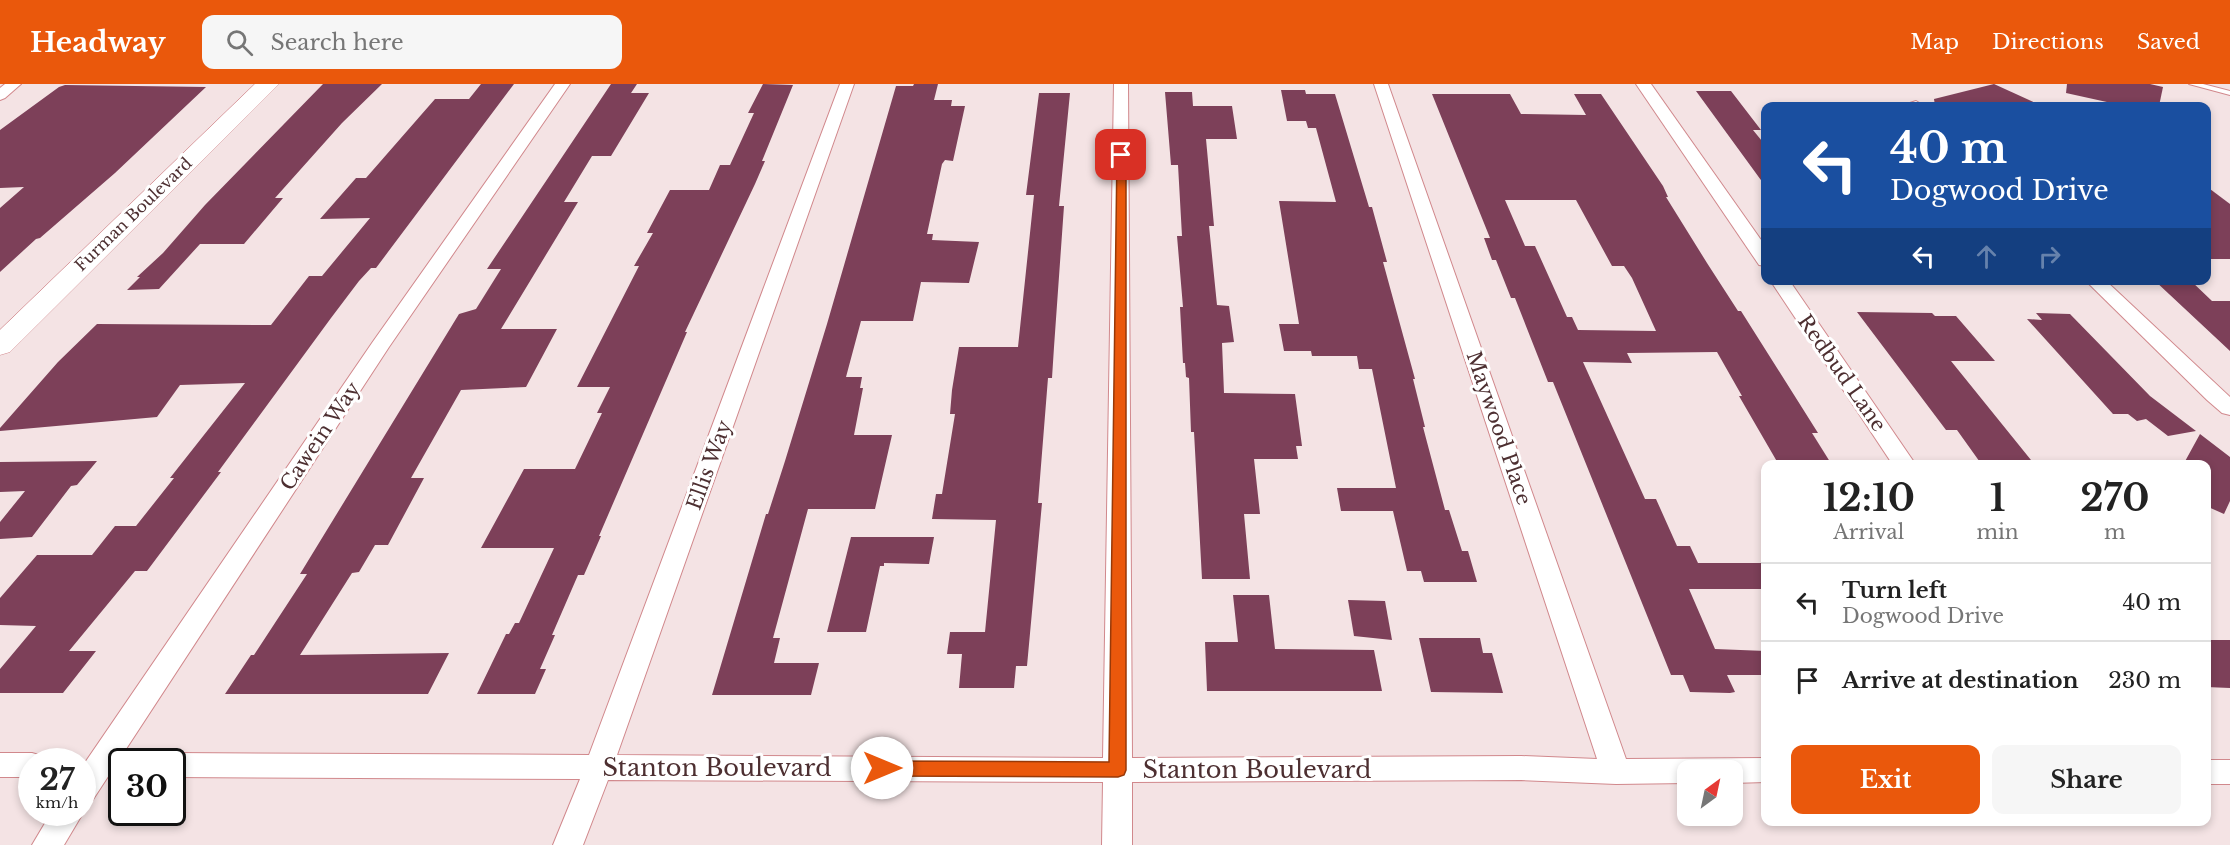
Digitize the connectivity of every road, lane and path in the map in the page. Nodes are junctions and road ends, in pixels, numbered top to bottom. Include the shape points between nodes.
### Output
1 (14, 84) edge
2 (268, 84) edge
3 (563, 84) edge
4 (847, 84) edge
5 (1121, 84) edge
6 (1381, 84) edge
7 (1642, 84) edge
8 (2193, 84) edge
9 (2230, 93) edge
10 (0, 95) edge
11 (1761, 254) edge
12 (1782, 285) edge
13 (2099, 285) edge
14 (0, 346) edge
15 (2230, 408) edge
16 (1902, 460) edge
17 (0, 765) edge
18 (18, 765) edge
19 (102, 765) edge
20 (186, 765) edge
21 (599, 767) junction
22 (1118, 770) junction
23 (1761, 770) edge
24 (1616, 772) junction
25 (2211, 772) edge
26 (2230, 772) edge
27 (59, 826) edge
28 (47, 845) edge
29 (568, 845) edge
30 (1117, 845) edge

1 - 10 street
2 - 14 street, Furman Boulevard
3 - 19 street, Cawein Way via 500,170 288,483
4 - 21 street, Ellis Way
5 - 22 street
6 - 24 street, Maywood Place
7 - 11 street
8 - 9 lane
12 - 16 street, Redbud Lane
13 - 15 street
17 - 18 street
20 - 21 street, Stanton Boulevard
21 - 22 street, Stanton Boulevard
21 - 29 street, Ellis Way
22 - 24 street, Stanton Boulevard via 1521,768
22 - 30 street
23 - 24 street, Stanton Boulevard
25 - 26 street
27 - 28 street

